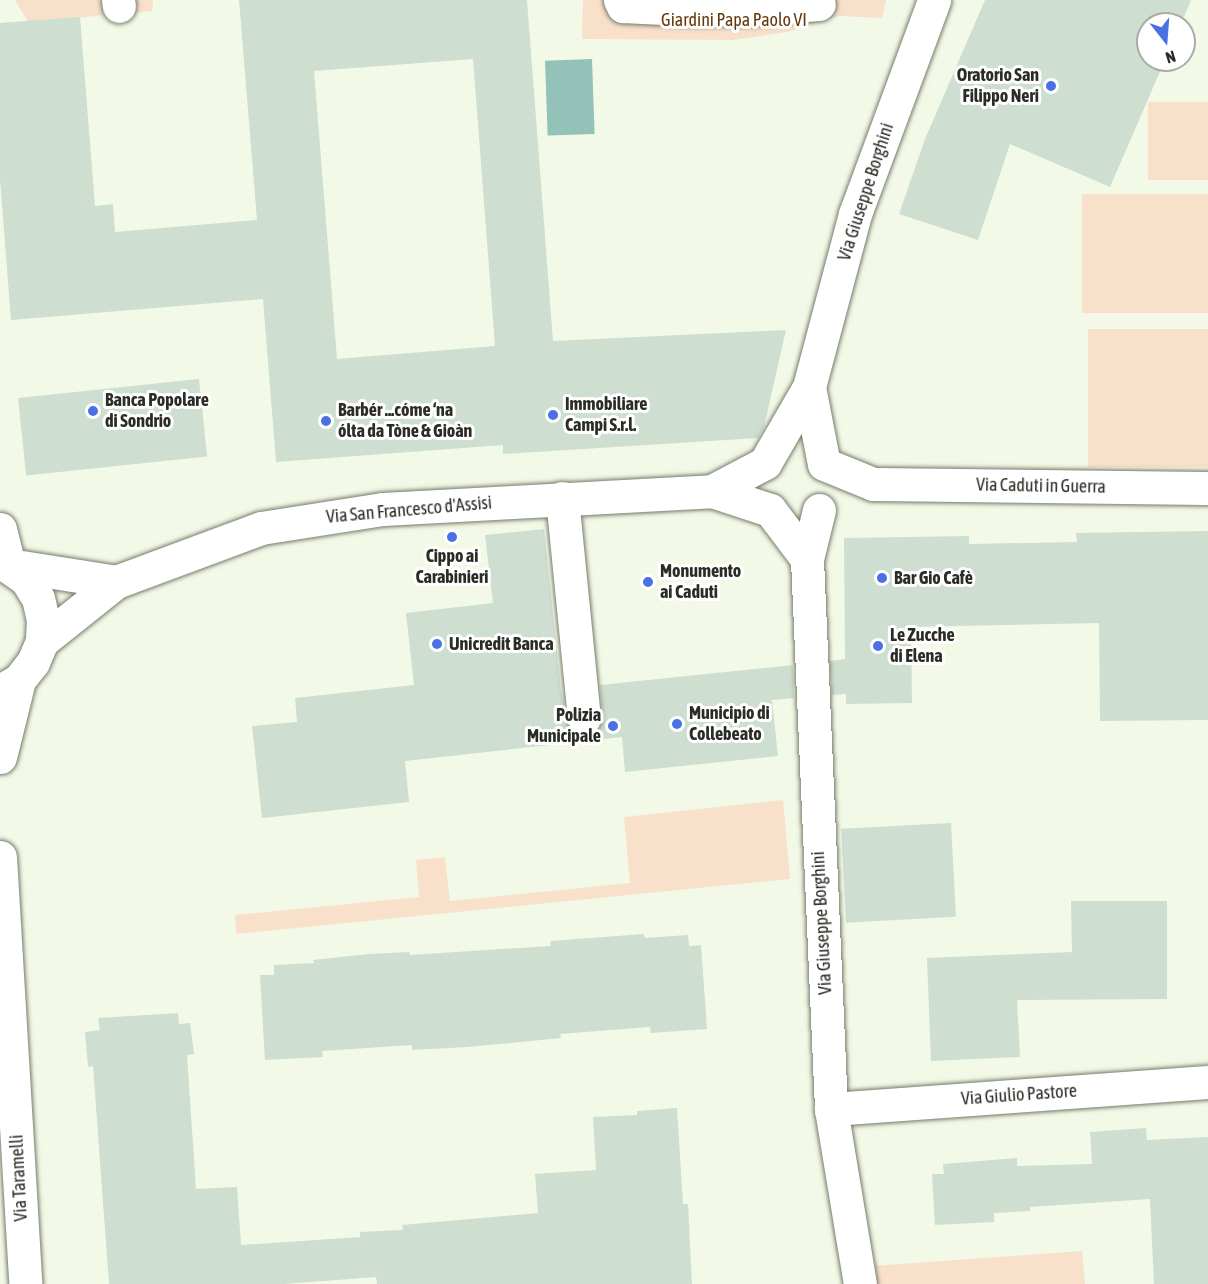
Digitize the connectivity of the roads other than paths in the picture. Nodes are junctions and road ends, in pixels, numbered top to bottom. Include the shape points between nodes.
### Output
1 (620, 0) edge
2 (934, 0) edge
3 (819, 4) dead end
4 (809, 387) junction
5 (765, 463) junction
6 (824, 464) junction
7 (873, 484) junction
8 (1208, 488) edge
9 (712, 491) junction
10 (562, 498) junction
11 (770, 510) junction
12 (819, 510) junction
13 (0, 529) edge
14 (807, 559) junction
15 (5, 563) edge
16 (116, 582) junction
17 (42, 641) junction
18 (9, 686) edge
19 (584, 718) dead end
20 (0, 757) edge
21 (0, 857) edge
22 (1208, 1082) edge
23 (831, 1109) junction
24 (25, 1284) edge
25 (860, 1284) edge

1 - 3 street via 623,6 683,9
2 - 4 street, Via Giuseppe Borghini via 855,214
4 - 5 street, Via Giuseppe Borghini
4 - 6 street, Via Giuseppe Borghini
5 - 6 street via 778,452 795,448 812,453
5 - 9 street, Via San Francesco d'Assisi
5 - 11 street, Via Giuseppe Borghini via 758,487
6 - 7 street, Via Caduti in Guerra
6 - 12 street, Via Giuseppe Borghini via 830,488
7 - 8 street, Via Caduti in Guerra
7 - 12 street, Via Caduti in Guerra
9 - 10 street, Via San Francesco d'Assisi
9 - 11 street, Via San Francesco d'Assisi
10 - 16 street, Via San Francesco d'Assisi via 383,509 261,528
10 - 19 street
11 - 12 street via 795,520
11 - 14 street, Via Giuseppe Borghini
12 - 14 street, Via Giuseppe Borghini
13 - 15 street
14 - 23 street, Via Giuseppe Borghini
15 - 16 street, Via San Francesco d'Assisi
15 - 17 street, Via San Francesco d'Assisi via 26,579 38,598 43,619
16 - 17 street, Via San Francesco d'Assisi
17 - 18 street, Via San Francesco d'Assisi via 33,662
18 - 20 street
21 - 24 street, Via Taramelli
22 - 23 street, Via Giulio Pastore
23 - 25 street, Via Giuseppe Borghini

